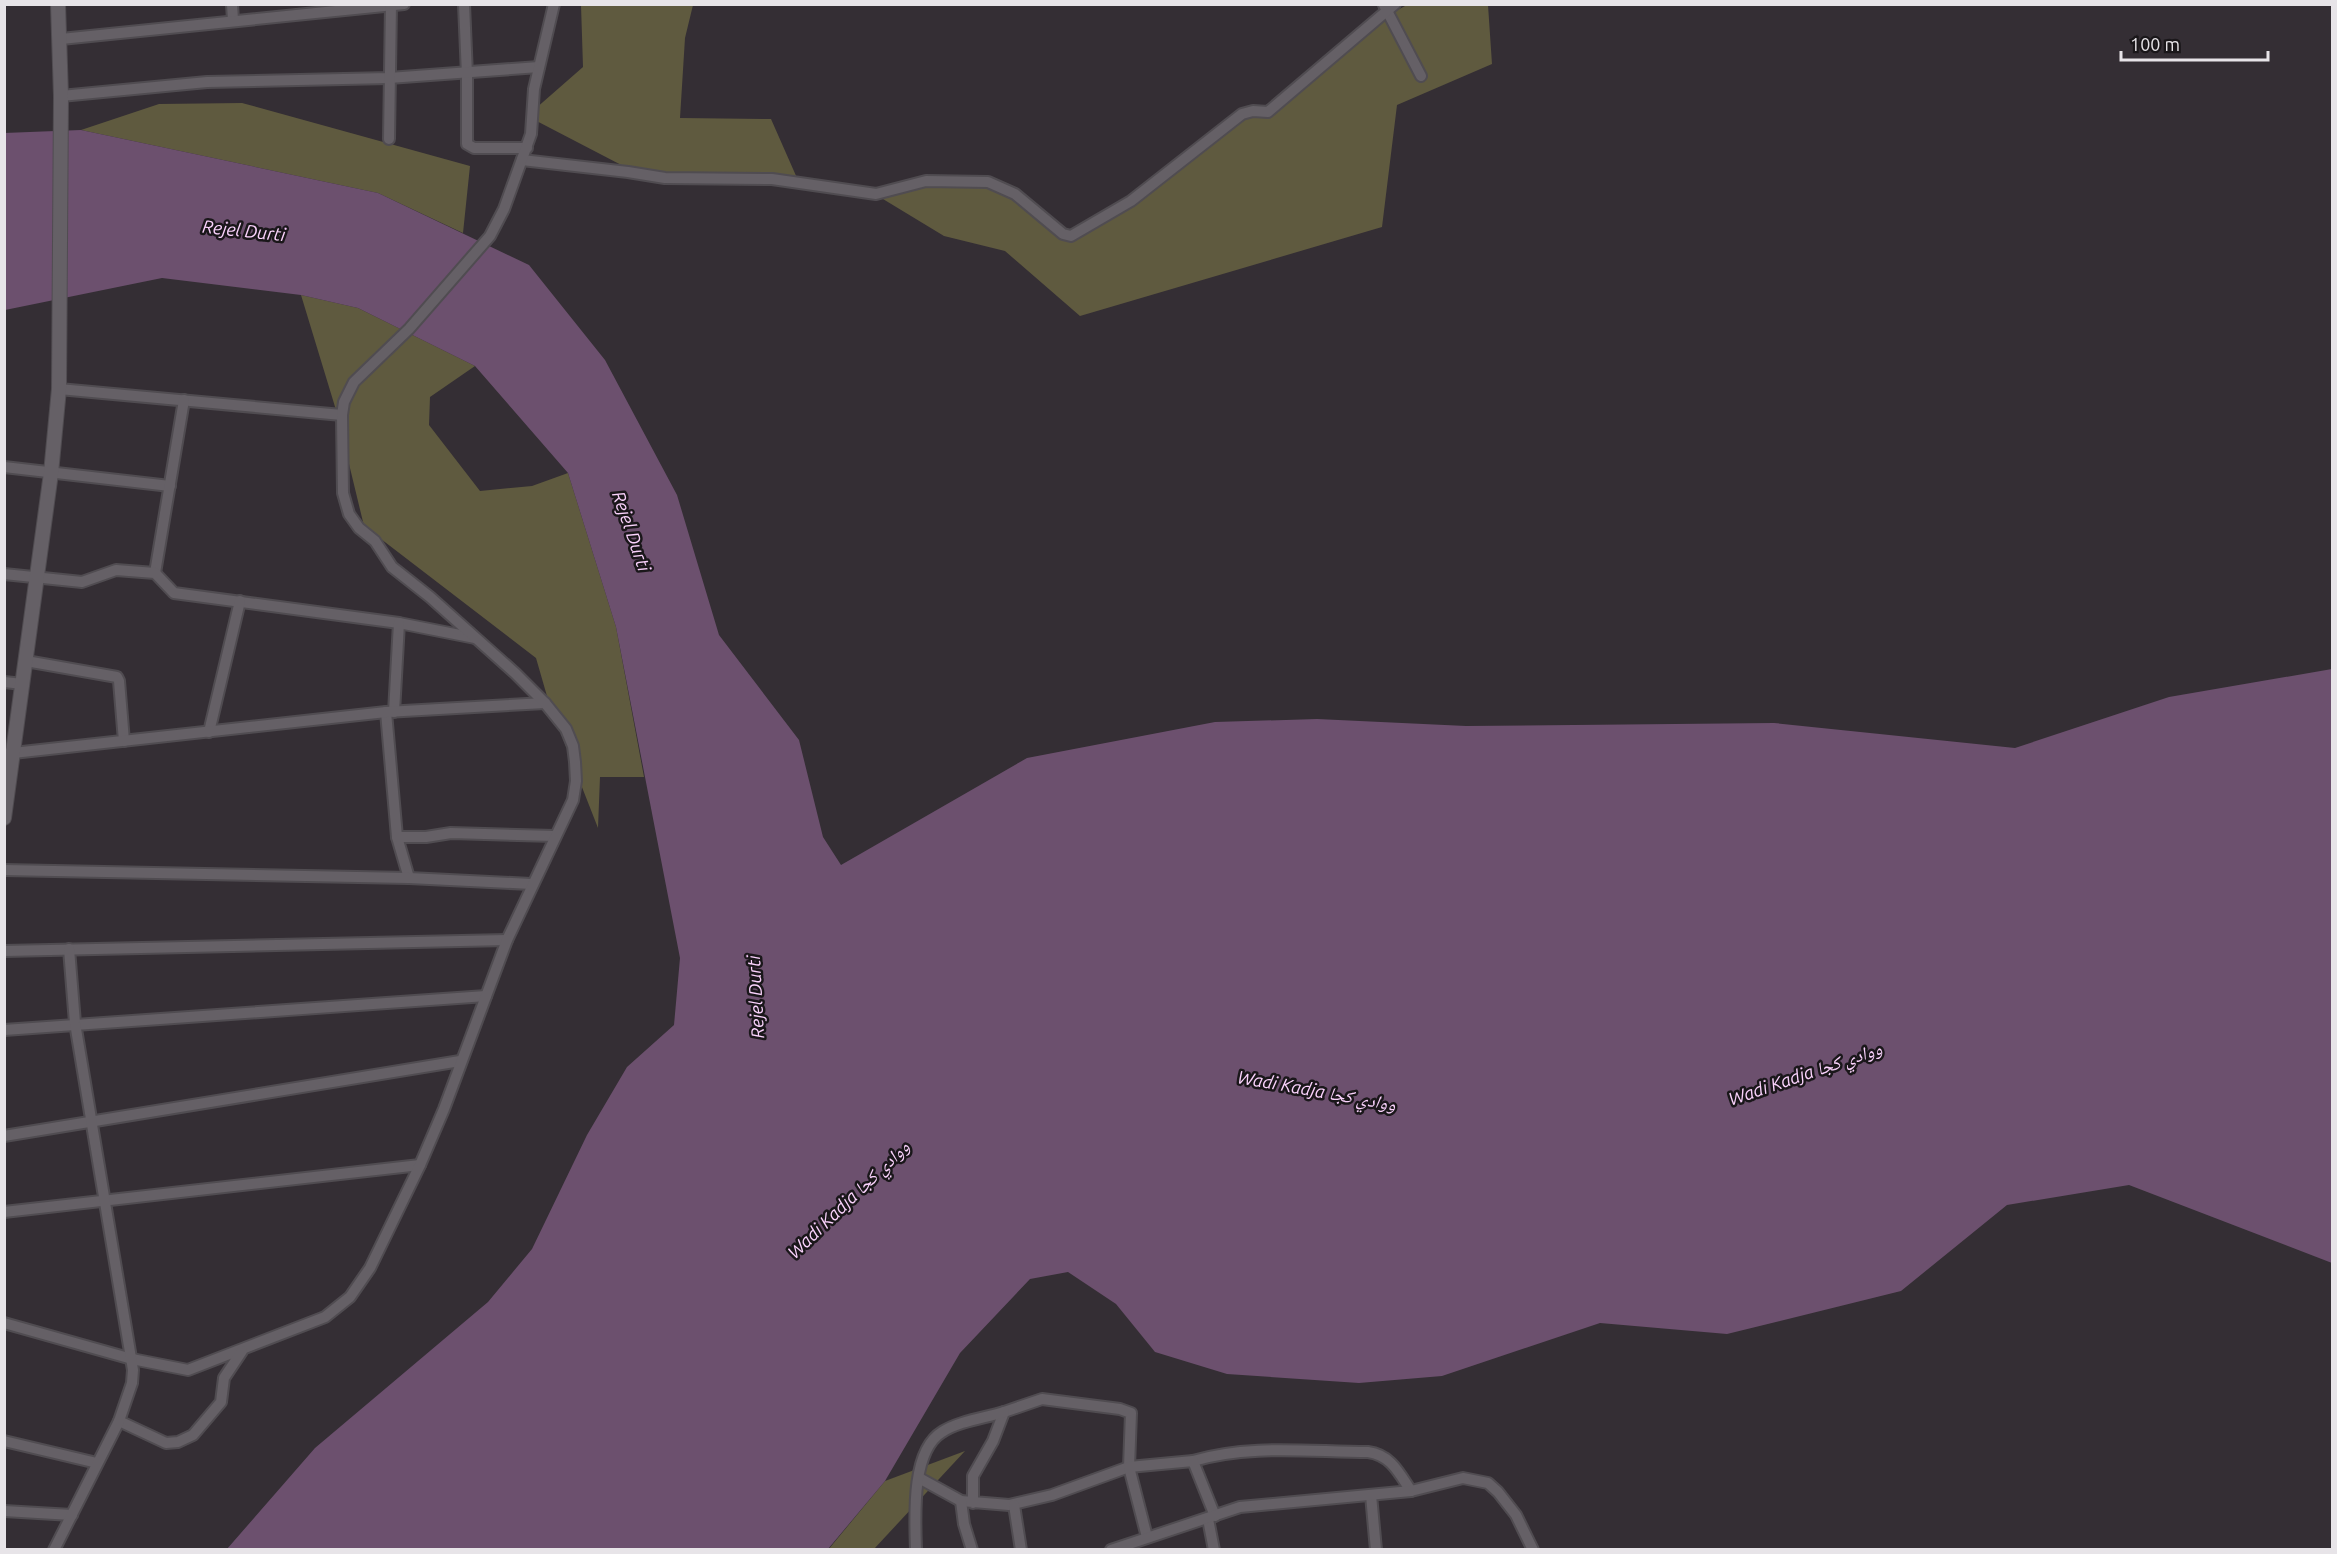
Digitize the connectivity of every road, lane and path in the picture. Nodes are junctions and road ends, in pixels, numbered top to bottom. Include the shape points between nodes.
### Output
1 (58, 4) edge
2 (232, 4) edge
3 (404, 4) edge
4 (464, 4) edge
5 (554, 4) edge
6 (390, 5) edge
7 (1389, 6) edge
8 (233, 21) junction
9 (61, 39) junction
10 (539, 67) junction
11 (467, 75) junction
12 (1421, 76) dead end
13 (389, 78) junction
14 (61, 96) junction
15 (389, 139) dead end
16 (527, 148) junction
17 (522, 160) junction
18 (59, 389) junction
19 (184, 400) junction
20 (342, 415) junction
21 (4, 467) edge
22 (51, 473) junction
23 (170, 486) junction
24 (155, 573) junction
25 (4, 574) edge
26 (37, 578) junction
27 (240, 601) junction
28 (399, 623) junction
29 (475, 638) junction
30 (26, 661) junction
31 (4, 682) edge
32 (23, 684) junction
33 (545, 703) junction
34 (390, 712) junction
35 (210, 732) junction
36 (124, 741) junction
37 (9, 754) edge
38 (4, 818) edge
39 (555, 836) junction
40 (397, 837) junction
41 (4, 870) edge
42 (409, 878) junction
43 (531, 884) junction
44 (507, 940) junction
45 (69, 949) junction
46 (4, 951) edge
47 (486, 996) junction
48 (75, 1023) junction
49 (4, 1030) edge
50 (460, 1060) junction
51 (93, 1122) junction
52 (4, 1136) edge
53 (420, 1165) junction
54 (106, 1201) junction
55 (4, 1212) edge
56 (4, 1323) edge
57 (242, 1351) junction
58 (132, 1359) junction
59 (1004, 1412) junction
60 (119, 1421) junction
61 (4, 1442) edge
62 (1193, 1461) junction
63 (97, 1463) junction
64 (1129, 1467) junction
65 (919, 1478) junction
66 (1411, 1491) junction
67 (1371, 1495) junction
68 (967, 1502) junction
69 (1014, 1504) junction
70 (4, 1511) edge
71 (72, 1515) junction
72 (1211, 1517) junction
73 (1147, 1537) junction
74 (1529, 1549) edge
75 (54, 1550) edge
76 (916, 1550) edge
77 (972, 1550) edge
78 (1021, 1550) edge
79 (1111, 1550) edge
80 (1214, 1550) edge
81 (1376, 1550) edge

1 - 9 street
2 - 8 street
3 - 6 street
4 - 11 street
5 - 10 street
6 - 8 street
6 - 13 street
7 - 12 street
7 - 17 street via 1268,112 1242,114 1131,201 1071,236 1063,234 1015,194 988,182 926,181 876,194 772,179 665,178
8 - 9 street
9 - 14 street
10 - 11 street
10 - 16 street
11 - 13 street
11 - 16 street via 466,144
13 - 14 street via 207,82
13 - 15 street
14 - 18 street
16 - 17 street
17 - 20 street via 490,236 409,329 354,382
18 - 19 street
18 - 22 street
19 - 20 street
19 - 23 street
20 - 29 street via 343,494 349,514 375,541 392,567
21 - 22 street
22 - 23 street
22 - 26 street
23 - 24 street
24 - 26 street via 116,570 82,582
24 - 27 street via 174,593
25 - 26 street
26 - 30 street
27 - 28 street
27 - 35 street
28 - 29 street
28 - 34 street
29 - 33 street
30 - 32 street
30 - 36 street via 117,676
31 - 32 street
32 - 37 street
33 - 34 street
33 - 39 street via 567,729 575,762 573,800
34 - 35 street
34 - 40 street
35 - 36 street
36 - 37 street
37 - 38 street
39 - 40 street via 451,833
39 - 43 street
40 - 42 street
41 - 42 street
42 - 43 street
43 - 44 street
44 - 45 street
44 - 47 street
45 - 46 street
45 - 48 street
47 - 48 street
47 - 50 street
48 - 49 street
48 - 51 street
50 - 51 street
50 - 53 street
51 - 52 street
51 - 54 street
53 - 54 street
53 - 57 street via 370,1268 350,1297 325,1317
54 - 55 street
54 - 58 street
56 - 58 street
57 - 58 street via 188,1370
57 - 60 street via 224,1378 221,1402 193,1435 166,1443
58 - 60 street via 132,1383
59 - 64 street via 1042,1399 1126,1410 1131,1413
59 - 65 street via 935,1436 922,1458
59 - 68 street via 973,1476
60 - 63 street
61 - 63 street
62 - 64 street
62 - 66 street via 1272,1450 1377,1453 1393,1464
62 - 72 street
63 - 71 street
64 - 69 street via 1080,1486
64 - 73 street
65 - 68 street
65 - 76 street
66 - 67 street
66 - 74 street via 1464,1478 1488,1483 1512,1509
67 - 72 street via 1266,1503
67 - 81 street
68 - 69 street
68 - 77 street via 964,1524
69 - 78 street
70 - 71 street
71 - 75 street
72 - 73 street
72 - 80 street
73 - 79 street

